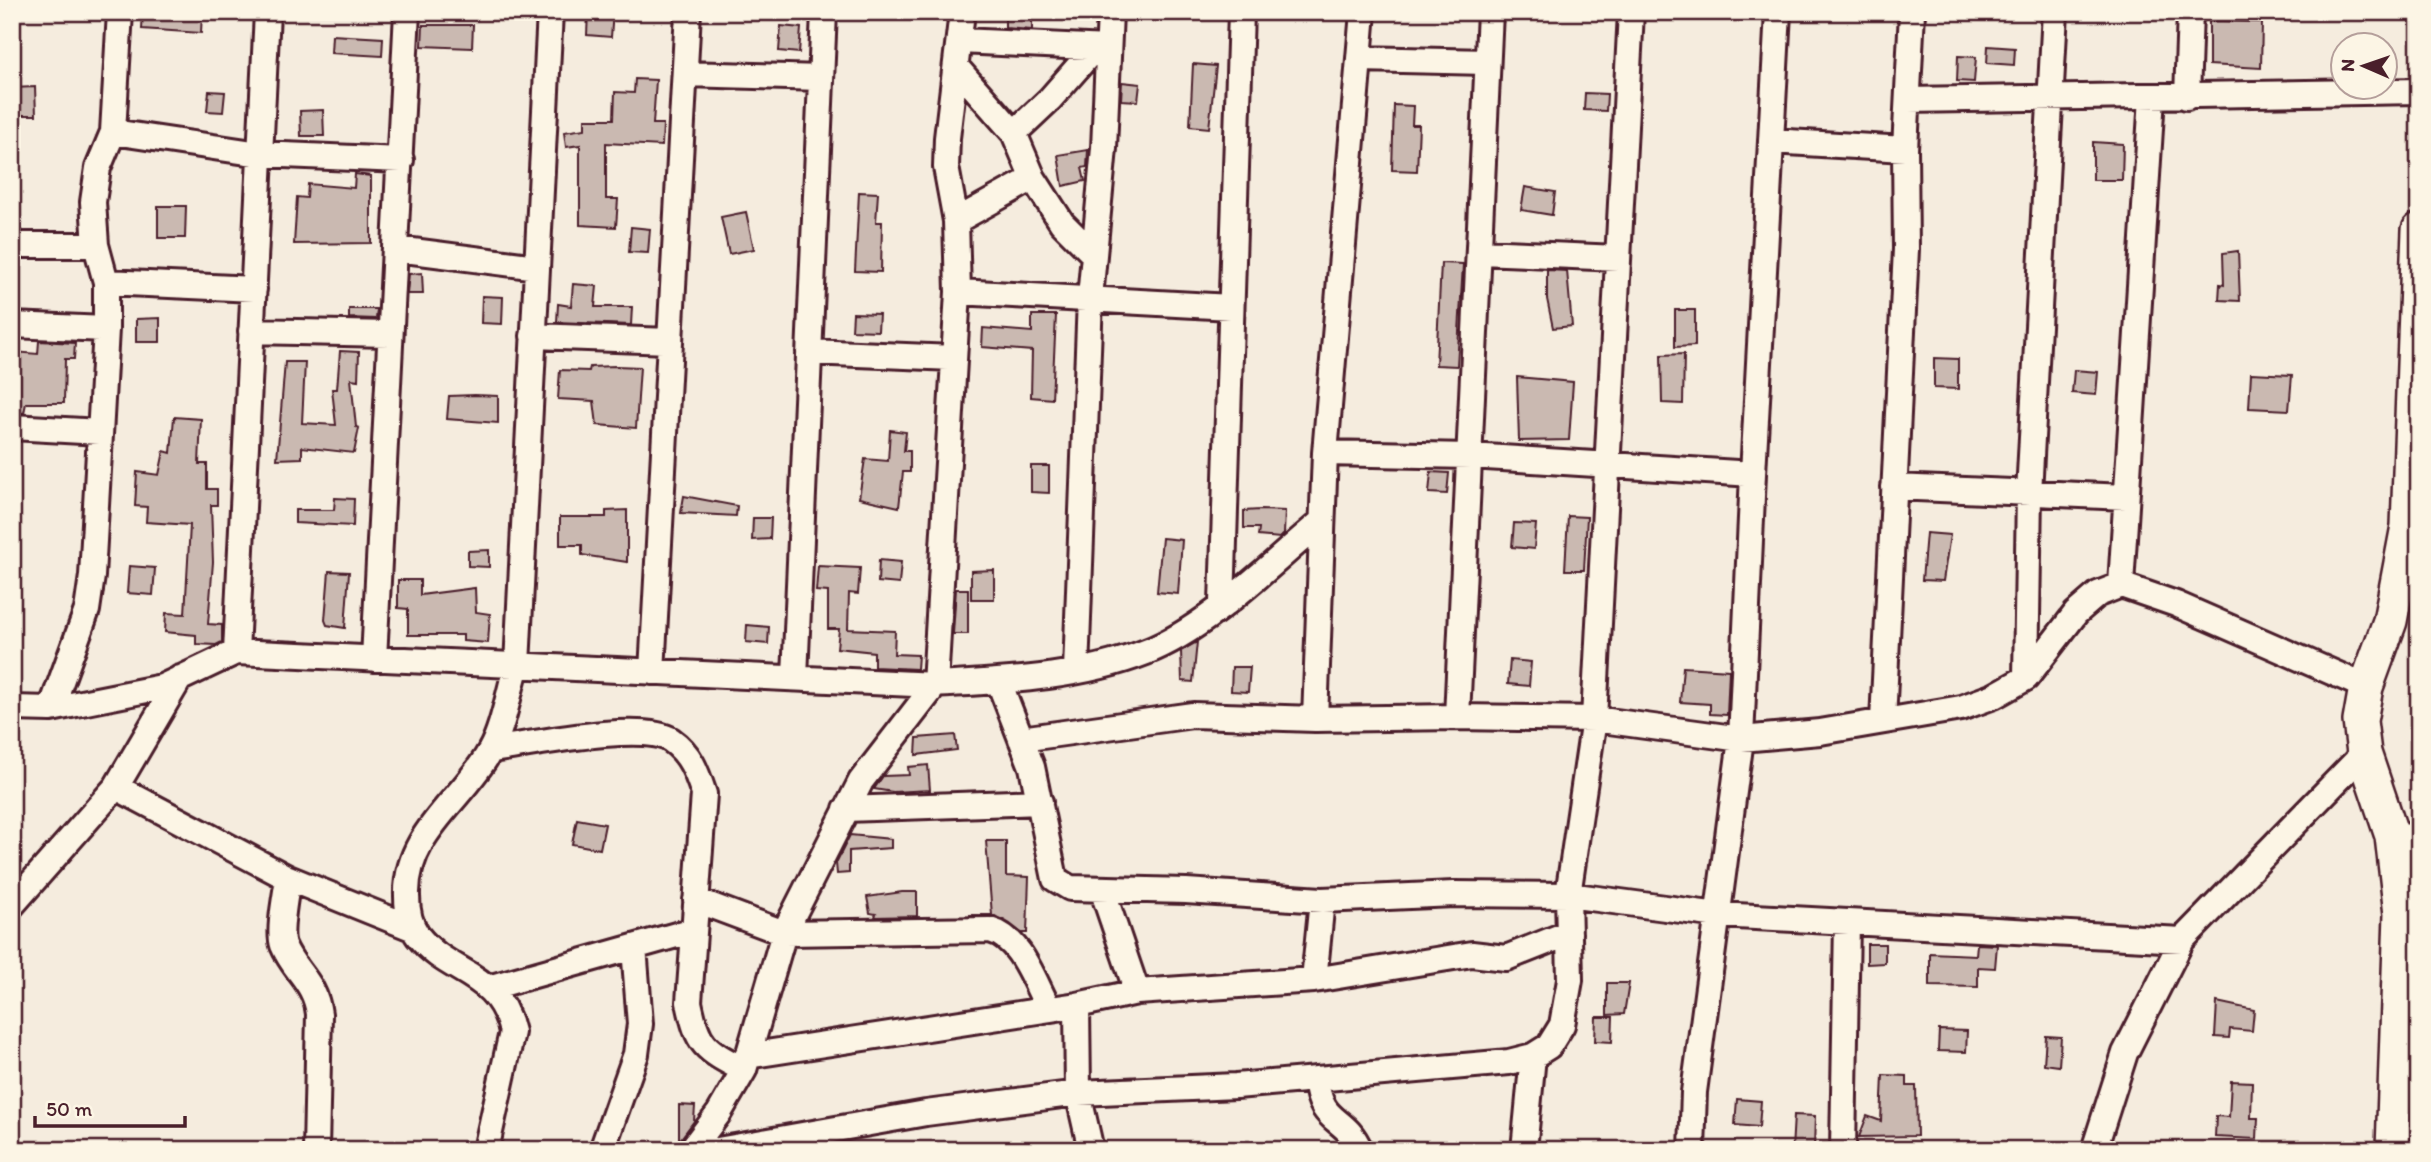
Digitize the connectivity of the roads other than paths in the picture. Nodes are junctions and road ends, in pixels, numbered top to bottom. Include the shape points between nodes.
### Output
1 (120, 12) edge
2 (267, 12) edge
3 (407, 12) edge
4 (550, 12) edge
5 (688, 12) edge
6 (824, 12) edge
7 (962, 12) edge
8 (1110, 12) edge
9 (1241, 12) edge
10 (1363, 12) edge
11 (1490, 12) edge
12 (1631, 12) edge
13 (1777, 12) edge
14 (1912, 12) edge
15 (2055, 12) edge
16 (2190, 12) edge
17 (960, 41) junction
18 (1100, 49) junction
19 (1360, 60) junction
20 (1487, 62) junction
21 (957, 68) junction
22 (685, 74) junction
23 (821, 78) junction
24 (2419, 91) edge
25 (2152, 97) junction
26 (2187, 97) junction
27 (2053, 99) junction
28 (1908, 100) junction
29 (113, 132) junction
30 (1014, 132) junction
31 (1770, 141) junction
32 (1905, 149) junction
33 (260, 154) junction
34 (401, 160) junction
35 (1033, 178) junction
36 (956, 221) junction
37 (2419, 230) edge
38 (12, 245) edge
39 (96, 245) junction
40 (397, 249) junction
41 (1480, 252) junction
42 (1094, 255) junction
43 (1618, 258) junction
44 (537, 267) junction
45 (106, 282) junction
46 (254, 289) junction
47 (958, 292) junction
48 (1090, 298) junction
49 (1231, 307) junction
50 (12, 326) edge
51 (106, 329) junction
52 (251, 331) junction
53 (390, 334) junction
54 (533, 336) junction
55 (670, 341) junction
56 (809, 352) junction
57 (954, 358) junction
58 (12, 427) edge
59 (100, 432) junction
60 (2415, 437) edge
61 (1325, 453) junction
62 (1470, 456) junction
63 (1609, 464) junction
64 (1753, 474) junction
65 (1894, 487) junction
66 (2029, 493) junction
67 (2126, 497) junction
68 (1321, 522) junction
69 (2121, 585) junction
70 (1223, 603) junction
71 (236, 652) junction
72 (374, 659) junction
73 (517, 665) junction
74 (1076, 671) junction
75 (652, 672) junction
76 (795, 677) junction
77 (180, 678) junction
78 (2026, 678) junction
79 (999, 682) junction
80 (935, 685) junction
81 (2366, 687) junction
82 (12, 708) edge
83 (51, 709) junction
84 (1457, 717) junction
85 (1315, 719) junction
86 (1594, 719) junction
87 (1883, 721) junction
88 (1741, 738) junction
89 (1021, 739) junction
90 (491, 750) junction
91 (2364, 753) junction
92 (116, 787) junction
93 (1040, 802) junction
94 (846, 809) junction
95 (2405, 836) edge
96 (288, 878) junction
97 (1102, 889) junction
98 (1568, 895) junction
99 (696, 900) junction
100 (1322, 901) junction
101 (12, 905) edge
102 (1717, 915) junction
103 (1847, 922) junction
104 (412, 928) junction
105 (694, 930) junction
106 (784, 933) junction
107 (1569, 933) junction
108 (2182, 940) junction
109 (634, 947) junction
110 (1314, 980) junction
111 (488, 988) junction
112 (1137, 992) junction
113 (1077, 1005) junction
114 (1049, 1009) junction
115 (1533, 1056) junction
116 (745, 1063) junction
117 (1316, 1079) junction
118 (1078, 1093) junction
119 (316, 1150) edge
120 (486, 1150) edge
121 (601, 1150) edge
122 (691, 1150) edge
123 (718, 1150) edge
124 (1091, 1150) edge
125 (1360, 1150) edge
126 (1524, 1150) edge
127 (1692, 1150) edge
128 (1843, 1150) edge
129 (2094, 1150) edge
130 (2392, 1150) edge

1 - 29 street
2 - 33 street
3 - 34 street
4 - 44 street
5 - 22 street
6 - 23 street
7 - 17 street
8 - 18 street
9 - 49 street
10 - 19 street
11 - 20 street
12 - 43 street
13 - 31 street
14 - 28 street
15 - 27 street
16 - 26 street
17 - 18 street
17 - 21 street
18 - 30 street
18 - 42 street via 1104,148
19 - 20 street
19 - 61 street
20 - 41 street
21 - 30 street
21 - 36 street via 946,167
22 - 23 street
22 - 55 street
23 - 56 street
24 - 26 street
25 - 26 street
25 - 27 street
25 - 67 street
27 - 28 street
27 - 66 street
28 - 32 street
29 - 33 street
29 - 39 street via 93,202
30 - 35 street
31 - 32 street
31 - 64 street
32 - 65 street via 1906,249
33 - 34 street
33 - 46 street
34 - 40 street
35 - 36 street
35 - 42 street via 1062,223
36 - 47 street
37 - 60 street
38 - 39 street
39 - 45 street
40 - 44 street
40 - 53 street
41 - 43 street
41 - 62 street
42 - 48 street
43 - 63 street
44 - 54 street
45 - 46 street
45 - 51 street
46 - 52 street
47 - 48 street
47 - 57 street
48 - 49 street
48 - 74 street
49 - 70 street
50 - 51 street
51 - 59 street
52 - 53 street
52 - 71 street
53 - 72 street
54 - 55 street
54 - 73 street
55 - 75 street
56 - 57 street
56 - 76 street
57 - 80 street
58 - 59 street
59 - 83 street via 87,610
60 - 81 street via 2399,581
61 - 62 street
61 - 68 street
62 - 63 street
62 - 84 street
63 - 64 street
63 - 86 street
64 - 88 street
65 - 66 street
65 - 87 street
66 - 67 street
66 - 78 street
67 - 69 street
68 - 70 street
68 - 85 street
69 - 78 street via 2098,594 2076,613
69 - 81 street via 2176,604
70 - 74 street via 1146,652
71 - 72 street
71 - 77 street
72 - 73 street
73 - 75 street
73 - 90 street
74 - 79 street
75 - 76 street
76 - 80 street
77 - 83 street via 162,687
77 - 92 street
78 - 87 street via 1961,708
79 - 80 street
79 - 89 street
80 - 94 street via 861,781
81 - 91 street via 2360,721
82 - 83 street
84 - 85 street
84 - 86 street
85 - 89 street via 1193,715
86 - 88 street
86 - 98 street
87 - 88 street
88 - 102 street
89 - 93 street
90 - 99 street via 635,731 670,739 693,761 704,794
90 - 104 street via 418,843 407,891
91 - 95 street
91 - 108 street
92 - 96 street
92 - 101 street
93 - 94 street
93 - 97 street via 1055,879 1070,888
94 - 106 street
95 - 130 street
96 - 104 street
96 - 119 street via 282,938 313,990 319,1014
97 - 100 street
97 - 112 street
98 - 100 street via 1454,894
98 - 102 street
98 - 107 street
99 - 105 street
99 - 106 street
100 - 110 street
102 - 103 street
102 - 127 street via 1694,1092
103 - 108 street
103 - 128 street
104 - 111 street via 421,940
105 - 109 street
105 - 116 street via 689,1002 696,1035 714,1055
106 - 114 street via 1003,933 1013,942
106 - 116 street
107 - 110 street via 1513,957 1472,954
107 - 115 street via 1570,981 1562,1025 1549,1046
108 - 129 street via 2125,1053
109 - 111 street
109 - 121 street via 640,1024 636,1054
110 - 112 street
111 - 120 street via 501,1002 512,1032
112 - 113 street
113 - 114 street
113 - 118 street
114 - 116 street
115 - 117 street via 1496,1064
115 - 126 street
116 - 122 street via 719,1113
117 - 118 street
117 - 125 street via 1326,1115 1348,1127
118 - 123 street via 926,1112
118 - 124 street

